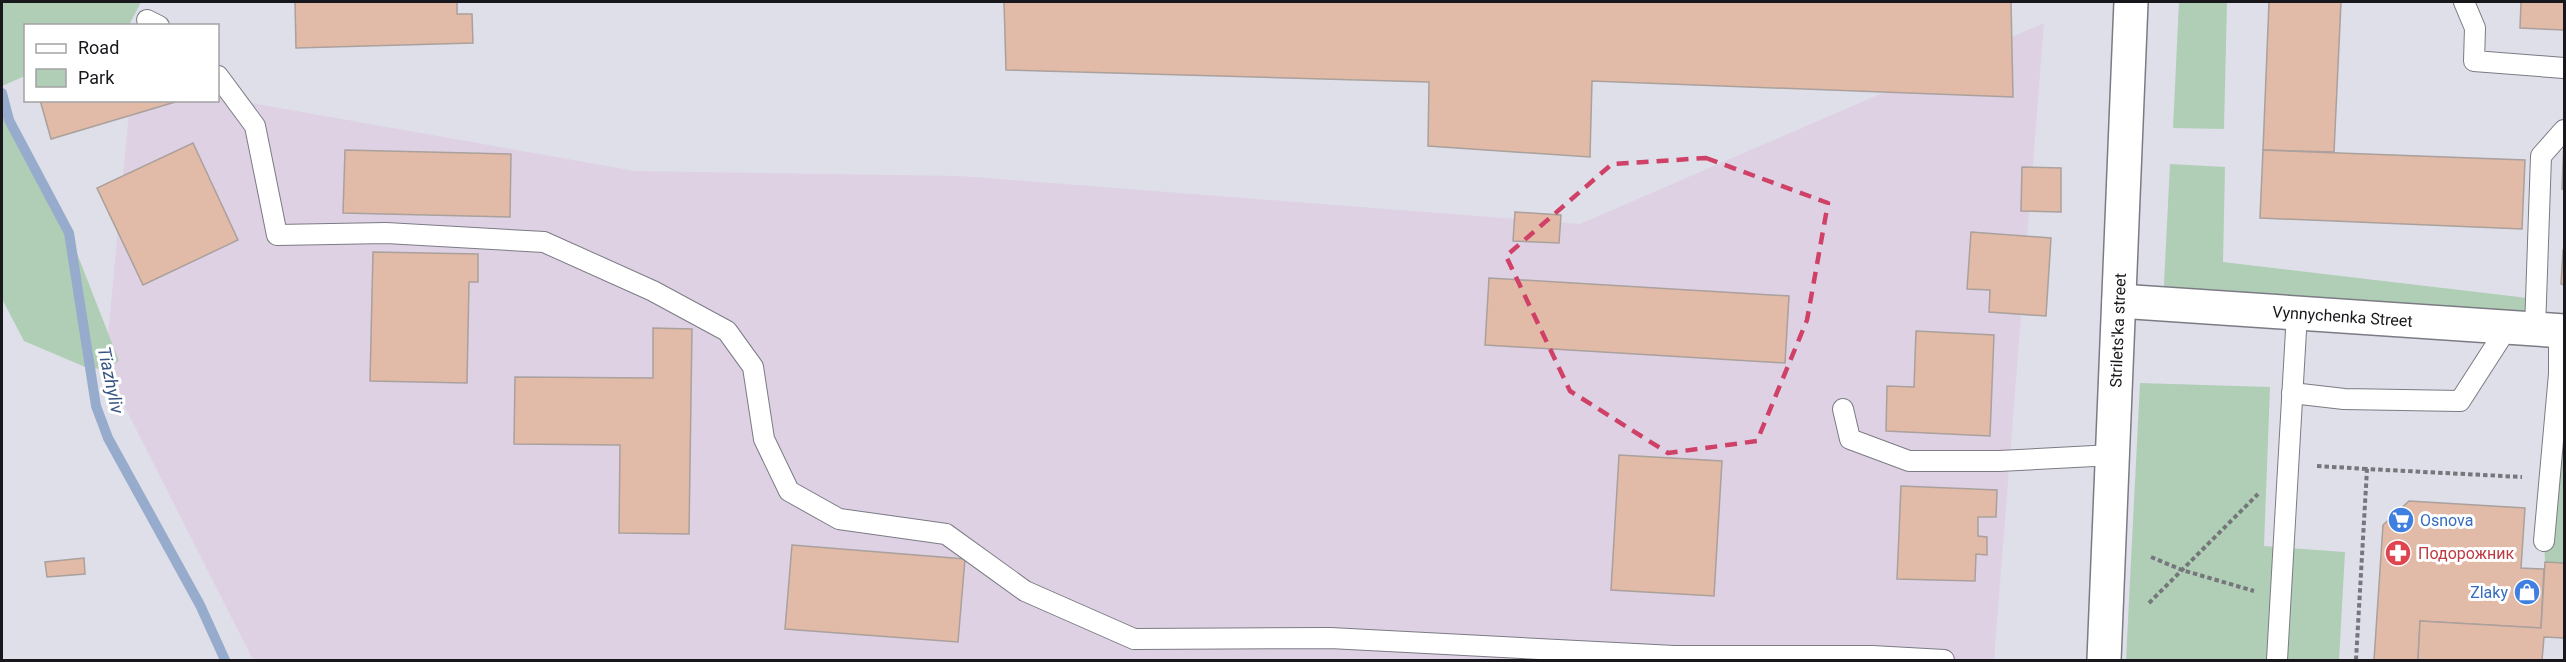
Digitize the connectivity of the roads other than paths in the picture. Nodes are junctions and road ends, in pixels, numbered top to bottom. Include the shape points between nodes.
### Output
1 (2131, 2) edge
2 (2464, 2) edge
3 (2565, 68) edge
4 (219, 77) edge
5 (2565, 130) edge
6 (2119, 301) junction
7 (2297, 313) junction
8 (2541, 330) edge
9 (2292, 393) junction
10 (1843, 409) dead end
11 (2113, 455) junction
12 (2544, 541) dead end
13 (1944, 660) edge
14 (2104, 660) edge
15 (2277, 660) edge

1 - 6 street, Strilets'ka street
2 - 3 lane via 2475,28 2474,61
4 - 13 lane via 255,126 277,235 386,233 544,242 653,291 727,331 753,367 764,439 789,491 840,519 946,534 1024,591 1134,639 1330,638 1674,656
5 - 8 lane via 2541,156
6 - 7 street, Vynnychenka Street
6 - 11 street, Strilets'ka street
7 - 8 street, Vynnychenka Street
7 - 9 lane
8 - 9 lane via 2460,401 2344,399
8 - 12 lane via 2559,374
9 - 15 lane
10 - 11 lane via 1850,439 1909,460 1999,461
11 - 14 street, Strilets'ka street

